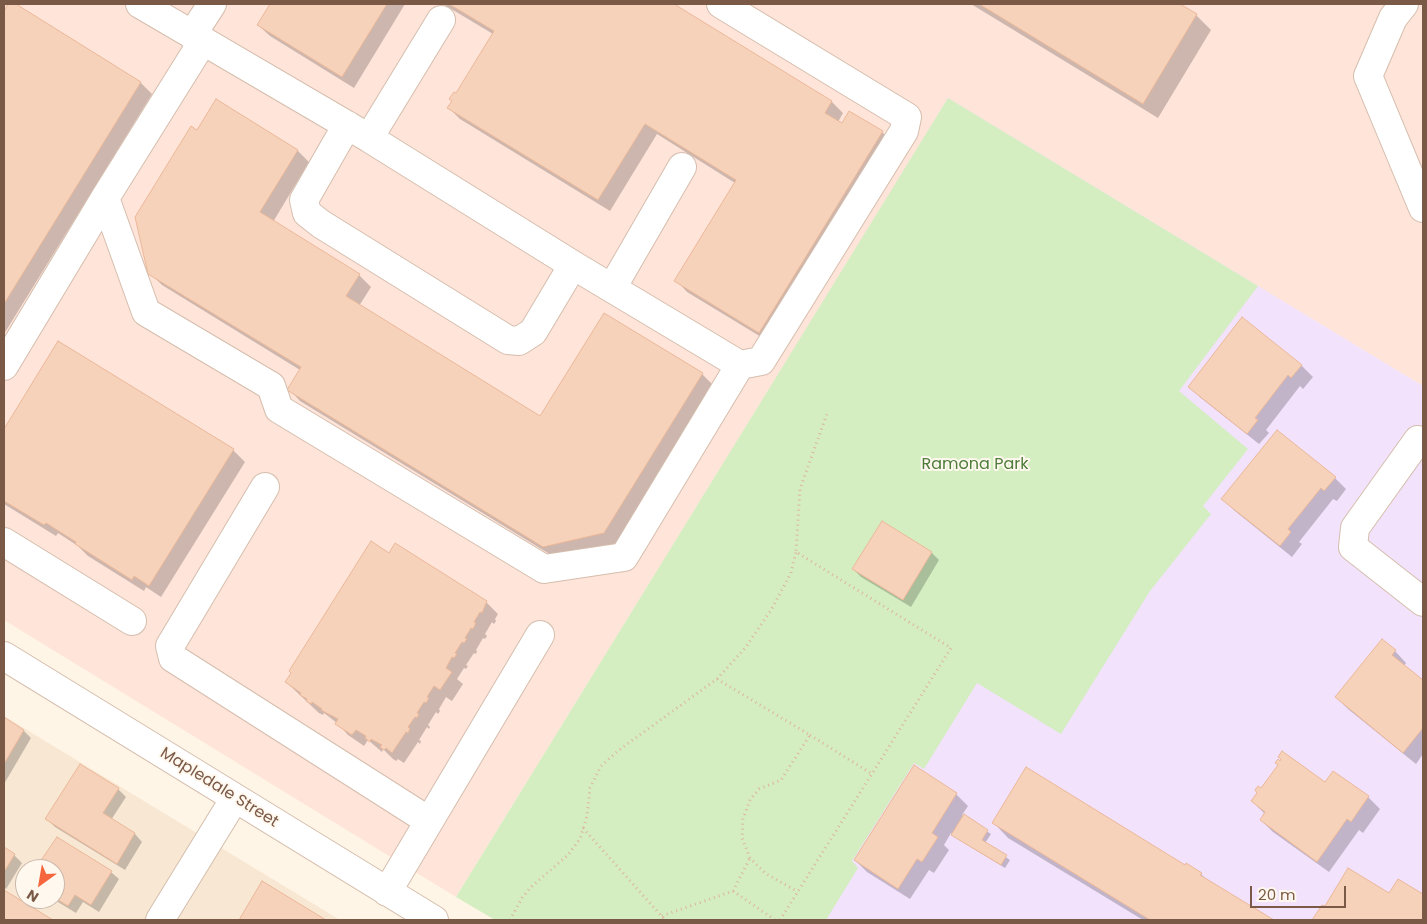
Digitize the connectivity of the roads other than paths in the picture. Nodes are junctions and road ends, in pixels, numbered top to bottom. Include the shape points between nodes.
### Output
1 (140, 4) edge
2 (212, 4) edge
3 (720, 4) edge
4 (1404, 4) edge
5 (441, 20) dead end
6 (198, 38) junction
7 (358, 131) junction
8 (682, 167) dead end
9 (106, 198) junction
10 (1423, 208) edge
11 (573, 264) junction
12 (612, 288) junction
13 (740, 365) junction
14 (4, 366) edge
15 (1420, 442) edge
16 (265, 487) dead end
17 (4, 542) edge
18 (1423, 602) edge
19 (132, 621) dead end
20 (540, 635) dead end
21 (4, 656) edge
22 (235, 798) junction
23 (428, 821) junction
24 (387, 892) junction
25 (160, 920) edge
26 (434, 920) edge

1 - 6 street
2 - 6 street
3 - 13 street via 907,117 904,131 761,361
4 - 10 street via 1393,18 1368,76
5 - 7 street
6 - 7 street
6 - 9 street
7 - 11 street
7 - 11 street via 304,200 307,213 508,340 519,341 533,332
8 - 12 street
9 - 13 street via 146,312 271,386 279,409 544,569 624,557
9 - 14 street
11 - 12 street
12 - 13 street
15 - 18 street via 1355,528 1353,547
16 - 23 street via 170,646 173,658
17 - 19 street
20 - 23 street
21 - 22 street, Mapledale Street
22 - 24 street, Mapledale Street
22 - 25 street
23 - 24 street
24 - 26 street, Mapledale Street

